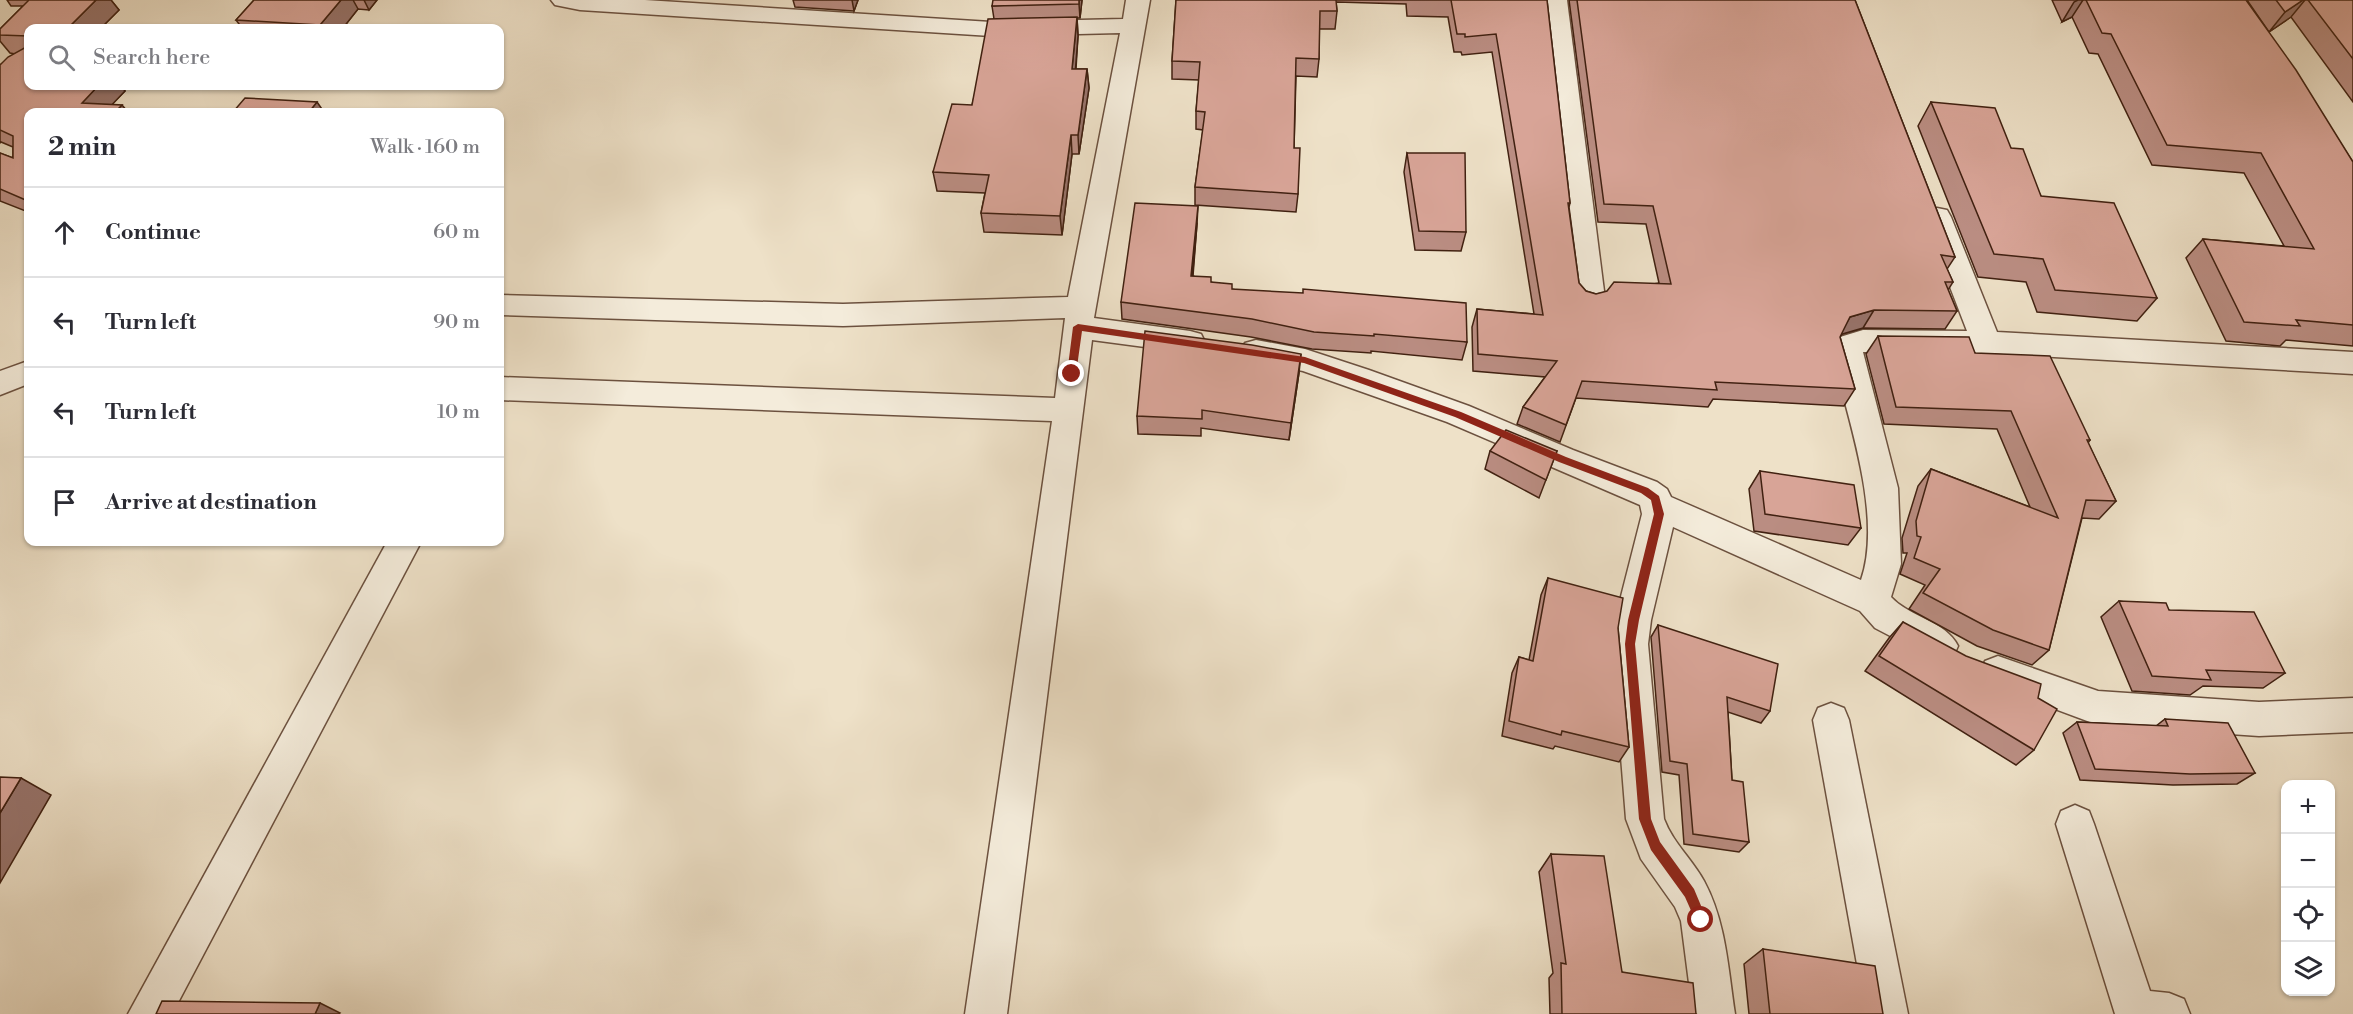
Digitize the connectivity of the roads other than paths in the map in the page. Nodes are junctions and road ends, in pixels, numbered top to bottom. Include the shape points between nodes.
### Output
1 (563, 0) edge
2 (897, 0) edge
3 (1555, 0) edge
4 (1136, 13) edge
5 (888, 22) junction
6 (1926, 188) edge
7 (1590, 299) edge
8 (504, 305) edge
9 (1079, 317) junction
10 (1986, 342) junction
11 (2353, 363) edge
12 (24, 374) edge
13 (0, 383) edge
14 (504, 388) edge
15 (1069, 410) junction
16 (1659, 506) junction
17 (402, 546) edge
18 (1872, 601) junction
19 (2353, 715) edge
20 (1831, 720) dead end
21 (2075, 824) dead end
22 (2146, 1013) edge
23 (149, 1014) edge
24 (986, 1014) edge
25 (1714, 1014) edge
26 (1887, 1014) edge

1 - 5 street
2 - 5 street
3 - 7 street
4 - 5 street via 991,29
4 - 9 street
6 - 10 street
8 - 9 street
9 - 15 street
9 - 16 street via 1305,360 1458,414 1645,491 1656,498
10 - 11 street
10 - 18 street via 1863,341 1851,345 1847,354 1882,488 1884,564
12 - 13 street
14 - 15 street
15 - 24 street
16 - 18 street
16 - 25 street via 1630,644 1645,819 1655,846 1689,893 1701,920
17 - 23 street
18 - 19 street via 1887,617 1964,659 2098,708 2259,718
20 - 26 street
21 - 22 street

